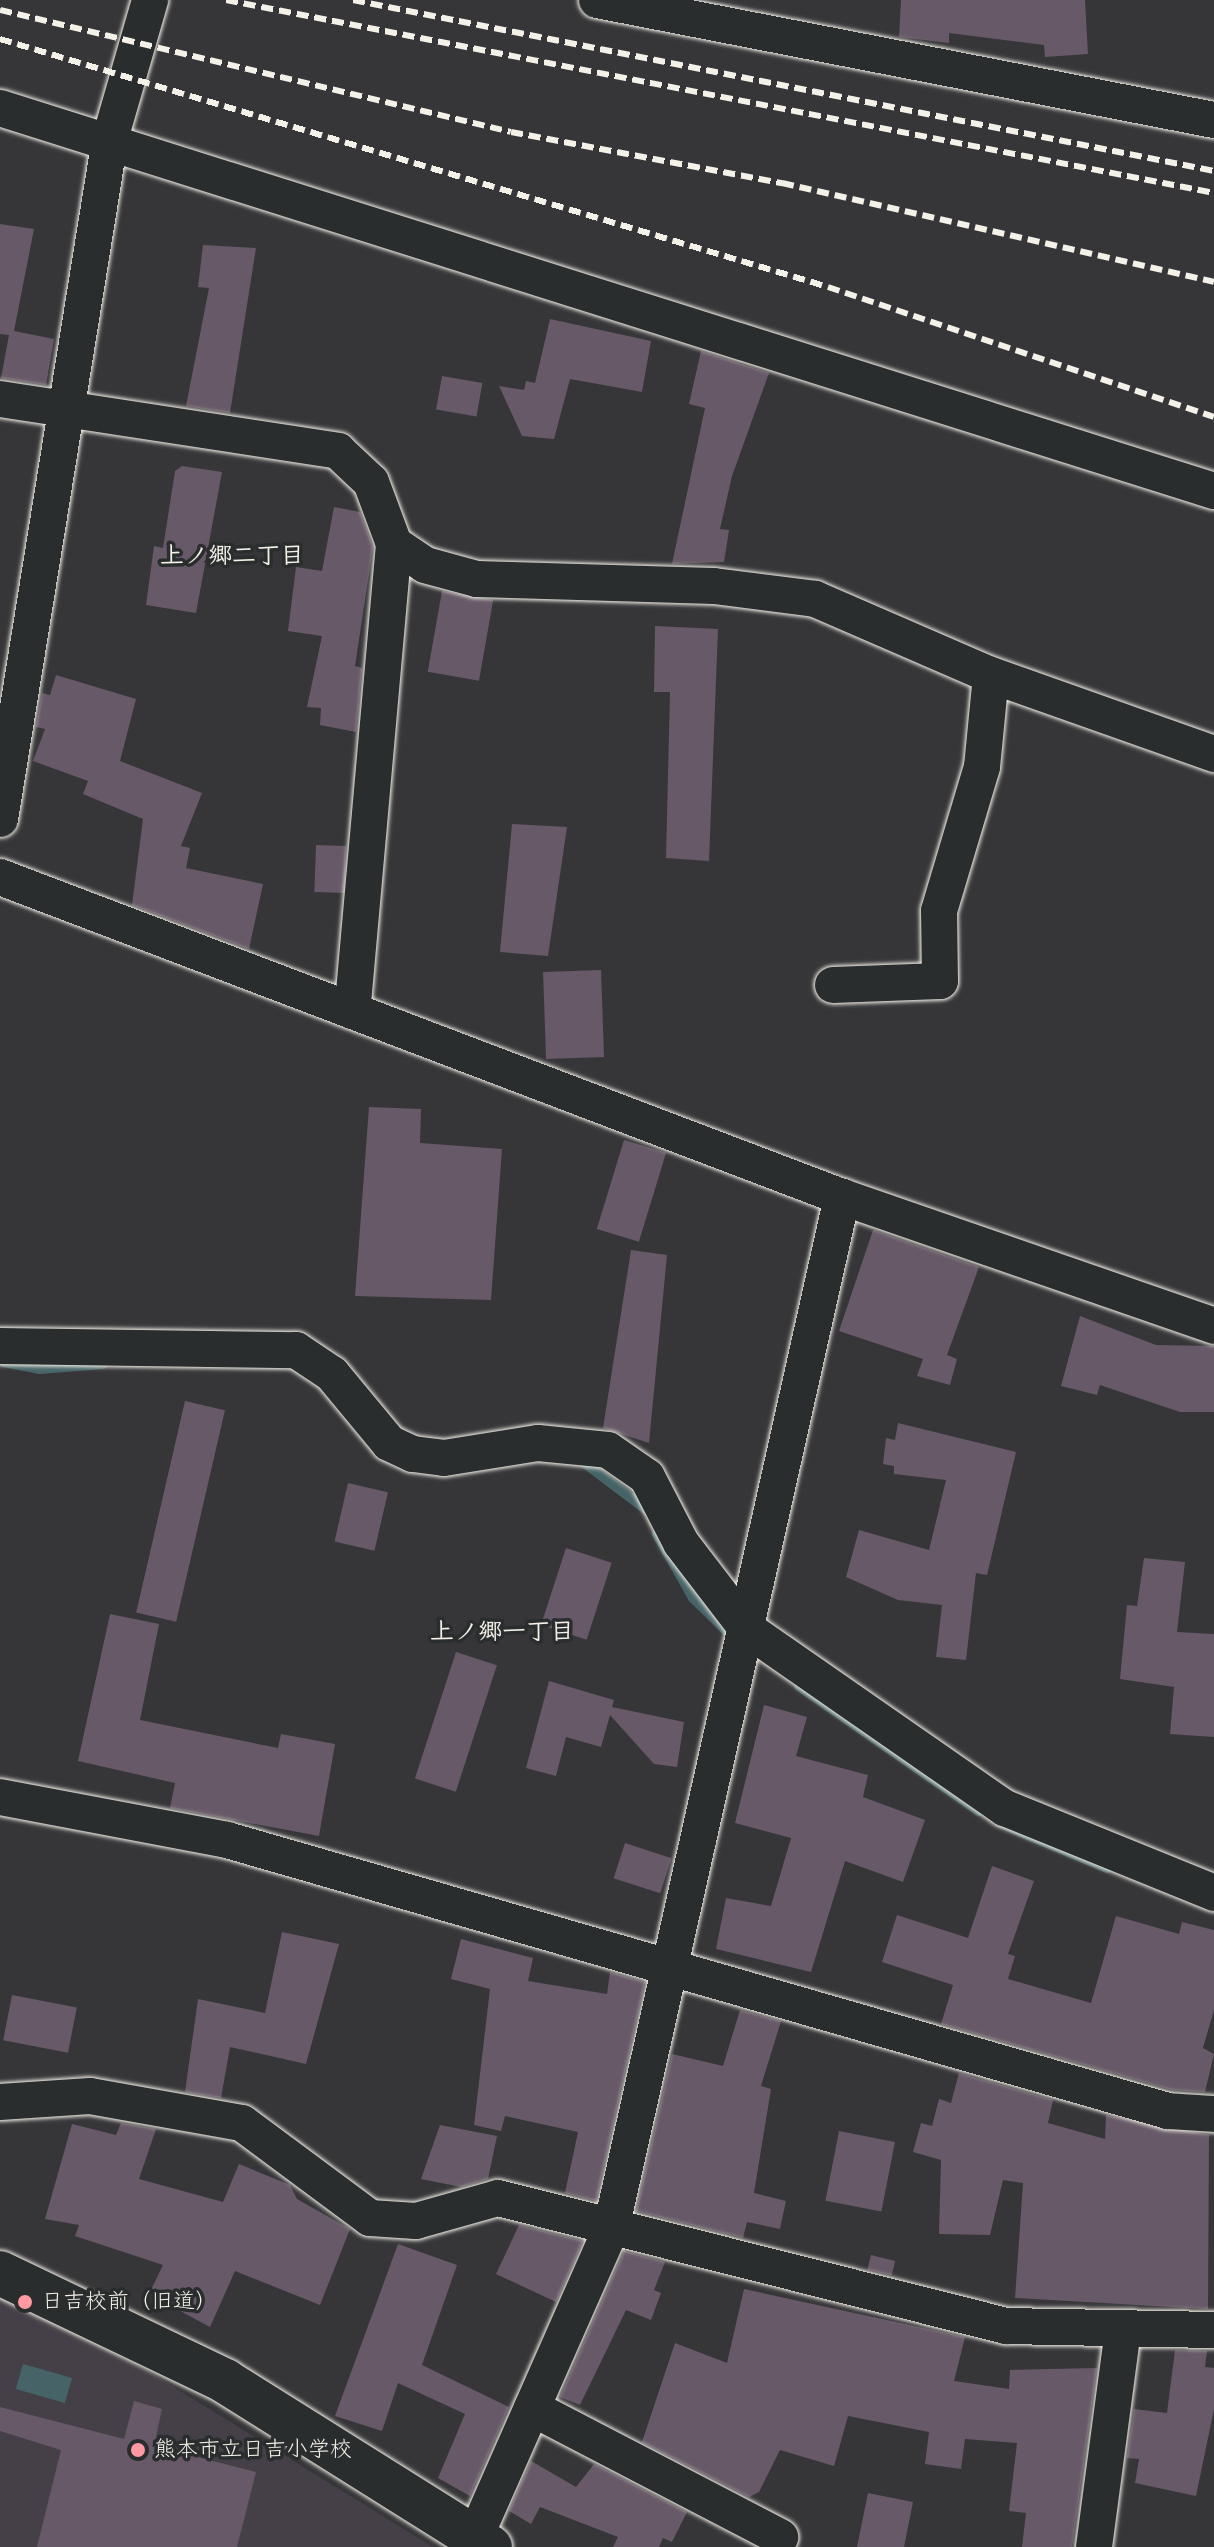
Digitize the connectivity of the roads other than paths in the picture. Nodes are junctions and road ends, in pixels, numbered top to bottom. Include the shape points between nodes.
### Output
1 (150, 0) edge
2 (597, 0) edge
3 (0, 108) edge
4 (1214, 120) edge
5 (110, 139) junction
6 (0, 399) edge
7 (70, 413) junction
8 (1214, 491) edge
9 (394, 544) junction
10 (991, 675) junction
11 (1214, 754) edge
12 (0, 819) edge
13 (0, 877) edge
14 (833, 985) dead end
15 (352, 1011) junction
16 (842, 1197) junction
17 (1214, 1326) edge
18 (0, 1346) edge
19 (747, 1629) junction
20 (0, 1797) edge
21 (1214, 1893) edge
22 (674, 1969) junction
23 (0, 2102) edge
24 (1214, 2114) edge
25 (611, 2229) junction
26 (0, 2273) edge
27 (1123, 2330) junction
28 (1214, 2330) edge
29 (532, 2408) junction
30 (780, 2537) dead end
31 (482, 2542) edge
32 (1094, 2547) edge

1 - 5 street
2 - 4 street
3 - 5 street
5 - 7 street
5 - 8 street
6 - 7 street
7 - 9 street via 338,451 371,482
7 - 12 street
9 - 10 street via 425,565 477,579 714,586 815,599
9 - 15 street
10 - 11 street
10 - 14 street via 982,767 939,911 940,981
13 - 15 street
15 - 16 street
16 - 17 street
16 - 19 street
18 - 19 street via 296,1350 332,1374 389,1443 413,1454 444,1458 538,1443 608,1450 647,1477 681,1543
19 - 21 street via 1005,1808
19 - 22 street
20 - 22 street via 227,1840
22 - 24 street via 1168,2111
22 - 25 street
23 - 25 street via 90,2096 242,2123 370,2218 416,2221 498,2198
25 - 27 street via 1006,2326
25 - 29 street
26 - 31 street via 225,2381
27 - 28 street
27 - 32 street
29 - 30 street
29 - 31 street

